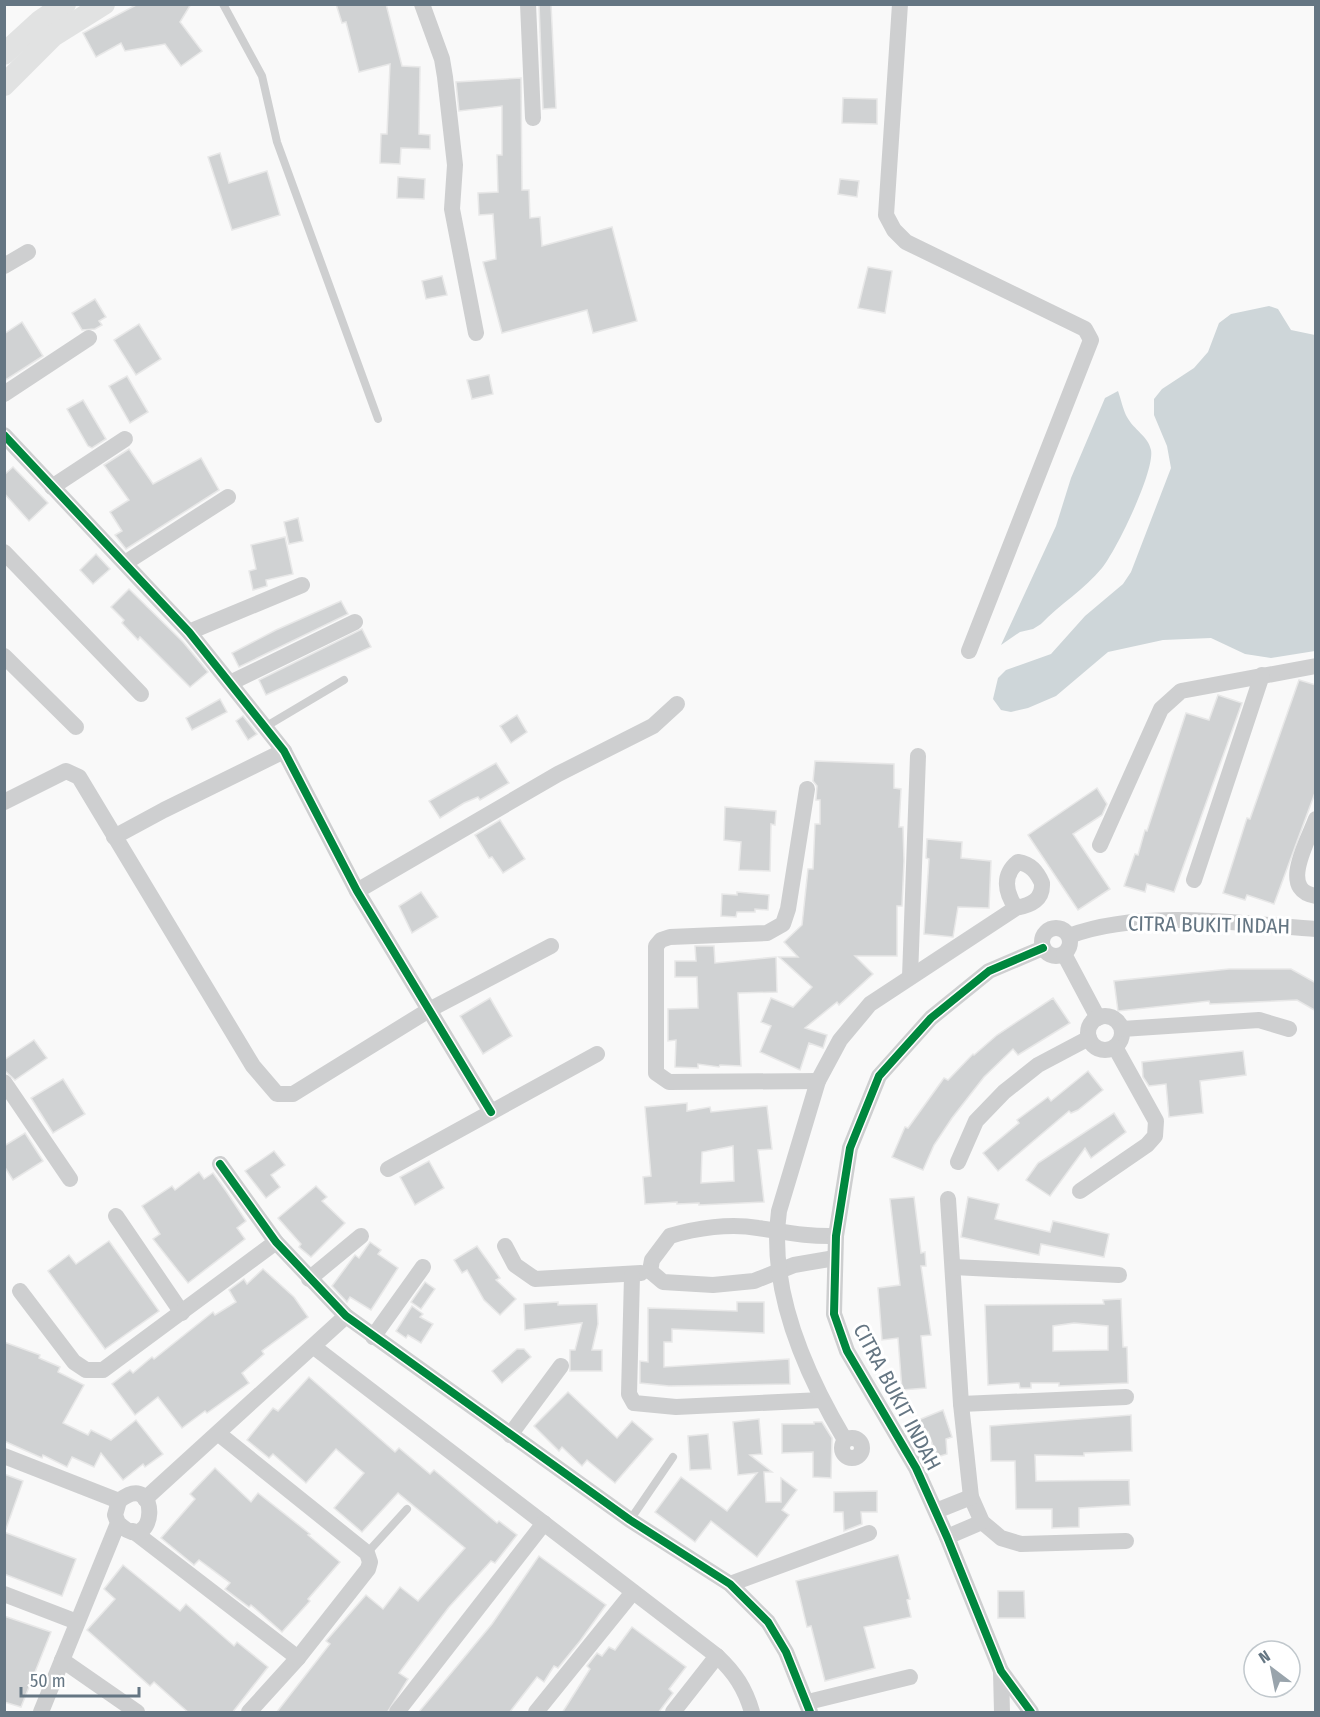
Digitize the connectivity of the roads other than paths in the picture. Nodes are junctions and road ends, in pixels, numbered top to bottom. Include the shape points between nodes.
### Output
1 (65, 4) edge
2 (104, 4) edge
3 (223, 4) edge
4 (422, 4) edge
5 (528, 4) edge
6 (900, 4) edge
7 (4, 54) edge
8 (4, 85) edge
9 (533, 118) dead end
10 (28, 252) dead end
11 (4, 266) edge
12 (476, 333) dead end
13 (89, 338) dead end
14 (4, 394) edge
15 (378, 419) dead end
16 (4, 435) edge
17 (125, 439) dead end
18 (52, 487) junction
19 (228, 497) dead end
20 (4, 552) edge
21 (124, 563) junction
22 (302, 585) dead end
23 (355, 622) dead end
24 (189, 632) junction
25 (969, 651) dead end
26 (4, 656) edge
27 (1316, 666) edge
28 (1262, 675) junction
29 (344, 680) dead end
30 (230, 683) junction
31 (141, 694) dead end
32 (677, 704) dead end
33 (76, 727) dead end
34 (265, 727) junction
35 (284, 751) junction
36 (918, 756) dead end
37 (807, 789) dead end
38 (4, 802) edge
39 (1316, 819) edge
40 (114, 837) junction
41 (1100, 845) dead end
42 (1194, 880) dead end
43 (357, 891) junction
44 (1316, 896) edge
45 (1016, 908) dead end
46 (1316, 928) edge
47 (1069, 936) junction
48 (551, 946) dead end
49 (1043, 948) junction
50 (1064, 954) junction
51 (910, 977) junction
52 (429, 1010) junction
53 (1098, 1017) junction
54 (1122, 1029) junction
55 (1289, 1029) dead end
56 (1089, 1038) junction
57 (1115, 1047) junction
58 (597, 1054) dead end
59 (818, 1080) junction
60 (4, 1082) edge
61 (491, 1112) junction
62 (958, 1162) dead end
63 (220, 1164) dead end
64 (388, 1169) dead end
65 (70, 1179) dead end
66 (1080, 1191) dead end
67 (948, 1199) dead end
68 (116, 1215) dead end
69 (776, 1232) junction
70 (361, 1236) dead end
71 (836, 1236) junction
72 (276, 1242) junction
73 (504, 1246) dead end
74 (835, 1258) junction
75 (423, 1267) dead end
76 (953, 1267) junction
77 (650, 1271) junction
78 (777, 1271) junction
79 (1119, 1275) dead end
80 (632, 1276) junction
81 (309, 1279) junction
82 (21, 1291) dead end
83 (182, 1313) junction
84 (346, 1316) junction
85 (373, 1337) junction
86 (314, 1347) junction
87 (561, 1366) dead end
88 (1126, 1397) dead end
89 (822, 1400) junction
90 (961, 1404) junction
91 (219, 1434) junction
92 (510, 1434) junction
93 (845, 1440) dead end
94 (4, 1456) edge
95 (673, 1457) dead end
96 (971, 1497) junction
97 (145, 1498) junction
98 (119, 1501) junction
99 (407, 1509) dead end
100 (936, 1511) junction
101 (630, 1520) junction
102 (982, 1522) junction
103 (118, 1523) junction
104 (544, 1523) junction
105 (133, 1531) junction
106 (869, 1533) dead end
107 (947, 1537) junction
108 (1126, 1541) dead end
109 (367, 1553) junction
110 (730, 1584) junction
111 (633, 1592) junction
112 (4, 1594) edge
113 (77, 1622) junction
114 (717, 1656) junction
115 (298, 1658) junction
116 (62, 1660) junction
117 (1001, 1671) junction
118 (910, 1677) dead end
119 (809, 1708) edge
120 (41, 1713) edge
121 (137, 1713) edge
122 (249, 1713) edge
123 (398, 1713) edge
124 (536, 1713) edge
125 (673, 1713) edge
126 (752, 1713) edge
127 (1002, 1713) edge
128 (1031, 1713) edge

1 - 7 street
2 - 8 street via 53,36
3 - 15 lane via 262,76 277,142
4 - 12 street via 445,77 455,165 452,209
5 - 9 street
6 - 25 street via 886,215 894,230 906,242 1085,329 1091,340
10 - 11 street
13 - 14 street
16 - 18 street
17 - 18 street
18 - 21 street
19 - 21 street
20 - 31 street
21 - 24 street
22 - 24 street
23 - 30 street
24 - 30 street
26 - 33 street
27 - 28 street
28 - 41 street via 1181,691 1170,698 1161,709
28 - 42 street
29 - 34 lane
30 - 34 street
32 - 43 street via 653,726 558,774
34 - 35 street
35 - 40 street
35 - 43 street
36 - 51 street
37 - 59 street via 783,924 767,933 670,938 656,946 656,1073 669,1082
38 - 40 street via 58,774 73,772
39 - 44 street via 1296,874 1297,887 1304,895
40 - 52 street via 254,1066 277,1094 293,1094
43 - 52 street
45 - 51 street
46 - 47 street, CITRA BUKIT INDAH via 1144,920 1096,926
47 - 49 street, CITRA BUKIT INDAH via 1053,928 1043,936
47 - 50 street via 1069,948
48 - 52 street
49 - 50 street via 1052,956
49 - 71 street, CITRA BUKIT INDAH via 989,971 931,1018 879,1076 850,1148
50 - 53 street
51 - 59 street via 870,1004 840,1040
52 - 61 street
53 - 54 street via 1110,1016
53 - 56 street via 1089,1026
54 - 55 street via 1259,1020
54 - 57 street
56 - 57 street via 1100,1049
56 - 62 street via 1038,1065 1004,1092 976,1121
57 - 66 street via 1156,1121 1155,1136
58 - 61 street
59 - 69 street
60 - 65 street
61 - 64 street
63 - 72 street
67 - 76 street
68 - 83 street
69 - 71 street
69 - 77 street via 756,1227 679,1233 664,1242
69 - 78 street
70 - 81 street
71 - 74 street, CITRA BUKIT INDAH
72 - 81 street
72 - 83 street
73 - 80 street via 515,1265 535,1279
74 - 78 street
74 - 100 street, CITRA BUKIT INDAH via 834,1314 847,1351 916,1468
75 - 85 street
76 - 79 street
76 - 90 street
77 - 78 street via 663,1281 713,1285 754,1281
77 - 80 street
78 - 89 street via 782,1296
80 - 89 street via 629,1394 634,1402 676,1407
81 - 84 street
82 - 83 street via 75,1362 86,1370 104,1370
84 - 85 street
84 - 86 street
85 - 92 street
86 - 91 street
86 - 104 street
87 - 92 street
88 - 90 street
89 - 93 street
90 - 96 street
91 - 97 street
91 - 109 street
92 - 101 street
94 - 98 street
95 - 101 lane
96 - 100 street
96 - 102 street
97 - 98 street via 131,1495
97 - 105 street via 152,1515 142,1529
98 - 103 street via 115,1515
99 - 109 lane
100 - 107 street, CITRA BUKIT INDAH
101 - 110 street
102 - 107 street
102 - 108 street via 1001,1538 1021,1544
103 - 105 street
103 - 113 street
104 - 111 street
104 - 123 street
105 - 115 street
106 - 110 street
107 - 117 street, CITRA BUKIT INDAH
109 - 115 street via 368,1569
110 - 119 street via 768,1622 786,1652
111 - 114 street
111 - 124 street
112 - 113 street
113 - 116 street
114 - 125 street
114 - 126 street via 734,1672
115 - 122 street
116 - 120 street
116 - 121 street
117 - 127 street, CITRA BUKIT INDAH
117 - 128 street, CITRA BUKIT INDAH
118 - 119 street

